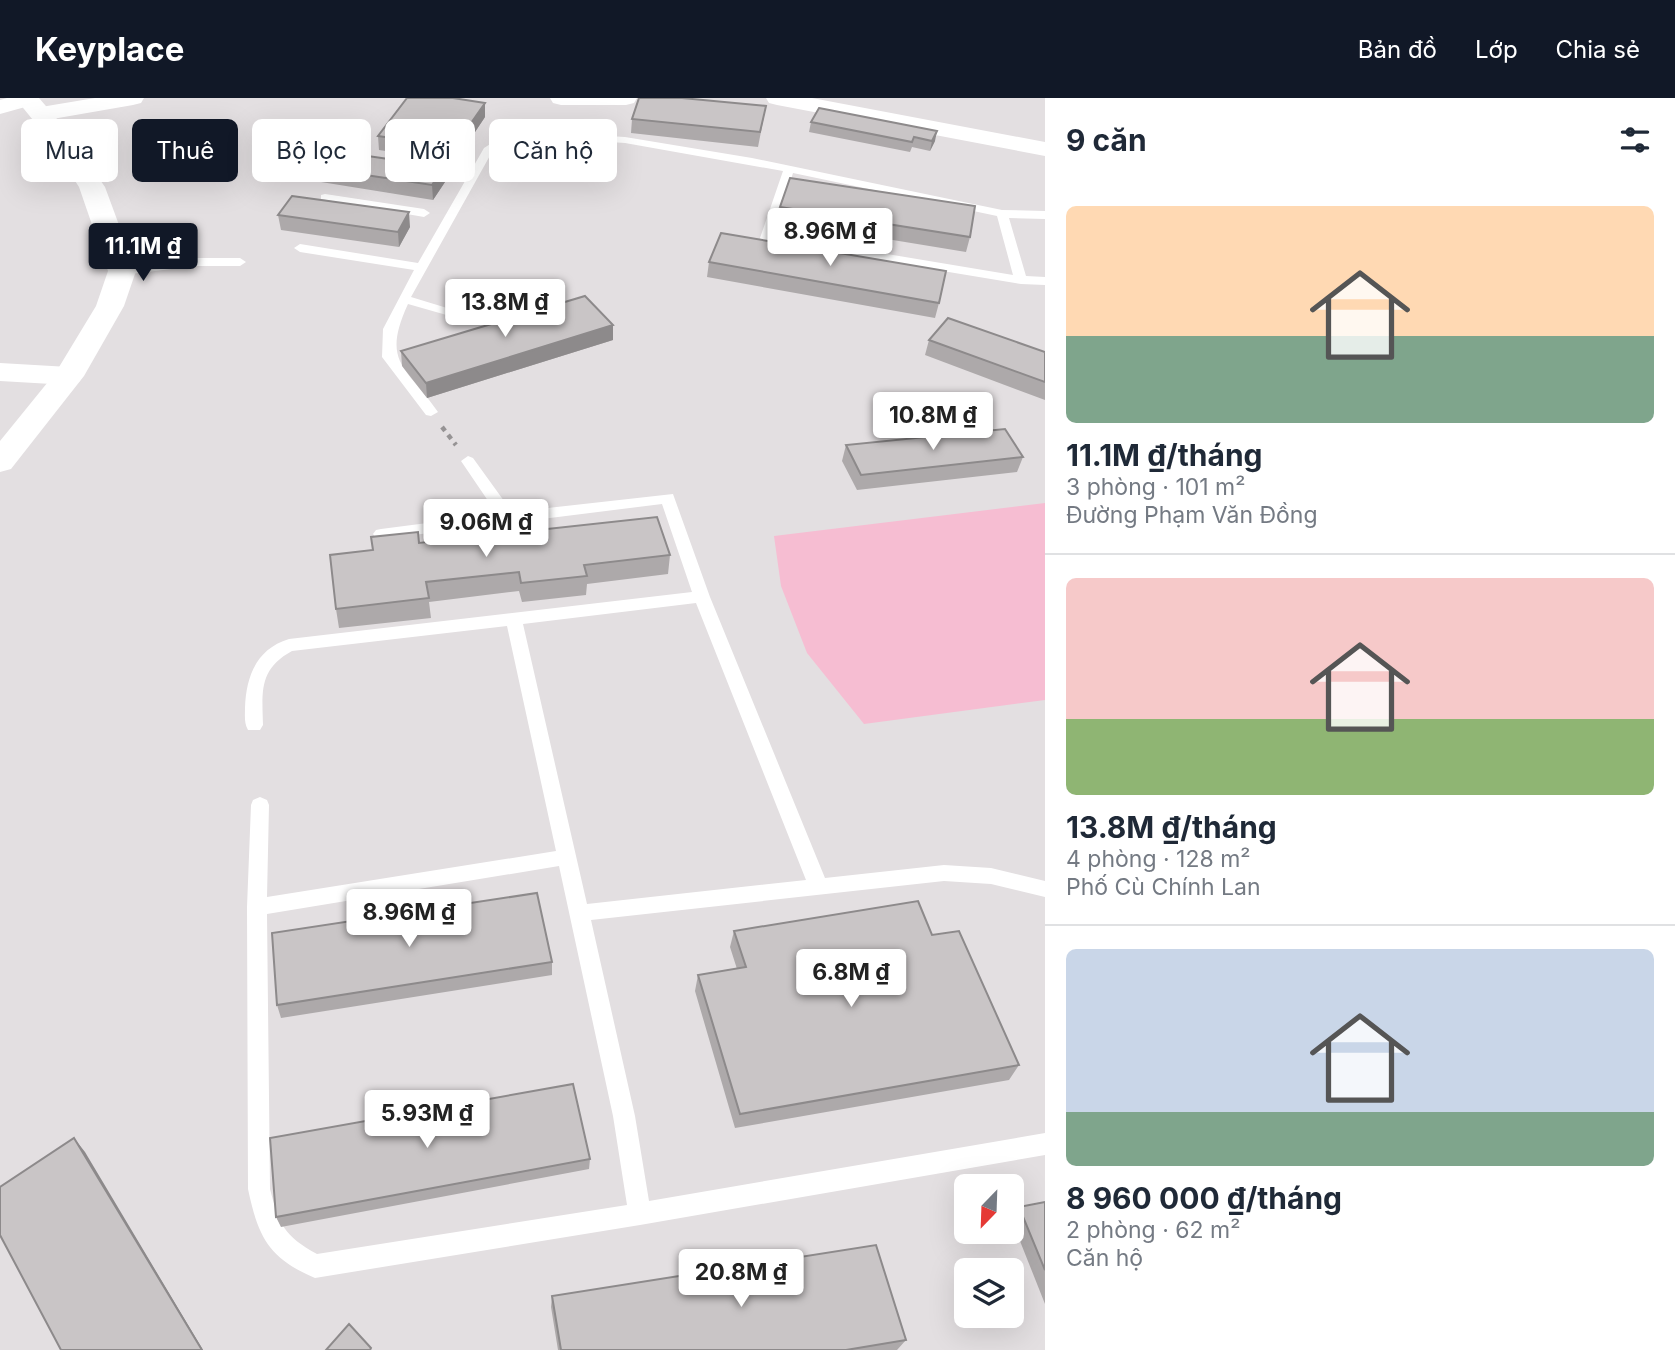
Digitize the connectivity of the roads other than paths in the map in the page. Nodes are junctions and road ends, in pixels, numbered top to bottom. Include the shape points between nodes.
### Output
1 (133, 98) edge
2 (561, 98) edge
3 (626, 98) edge
4 (777, 98) edge
5 (0, 107) edge
6 (38, 111) edge
7 (1045, 149) edge
8 (789, 169) junction
9 (325, 197) edge
10 (424, 213) dead end
11 (1002, 214) junction
12 (1045, 215) edge
13 (300, 248) dead end
14 (240, 262) dead end
15 (421, 267) junction
16 (122, 271) junction
17 (1021, 280) junction
18 (1045, 281) edge
19 (404, 299) junction
20 (499, 326) edge
21 (0, 372) edge
22 (69, 376) junction
23 (431, 412) road end
24 (468, 461) road end
25 (0, 462) edge
26 (508, 518) junction
27 (381, 534) edge
28 (702, 597) junction
29 (514, 619) junction
30 (254, 725) dead end
31 (260, 805) dead end
32 (566, 857) junction
33 (819, 888) junction
34 (1045, 889) edge
35 (257, 907) junction
36 (579, 913) junction
37 (1045, 1144) edge
38 (640, 1214) junction

1 - 6 street
2 - 3 street
4 - 7 street
5 - 6 street
6 - 16 street via 92,187
8 - 11 lane
8 - 15 lane via 625,140 510,136 488,150
8 - 17 lane via 765,238
9 - 10 lane
11 - 12 lane
11 - 17 lane
13 - 15 lane
14 - 16 lane
15 - 19 lane
16 - 22 street via 110,306
17 - 18 lane
19 - 20 lane
19 - 23 lane via 390,329 389,357
21 - 22 street
22 - 25 street
24 - 26 lane
26 - 27 lane
26 - 28 lane via 668,498
28 - 29 lane
28 - 33 lane
29 - 30 lane via 289,645 270,654 254,682
29 - 32 lane
31 - 35 lane
32 - 35 lane
32 - 36 lane
33 - 34 lane via 944,873 991,876
33 - 36 lane
35 - 38 lane via 259,1189 268,1227 285,1251 315,1266
36 - 38 lane via 624,1116
37 - 38 lane

